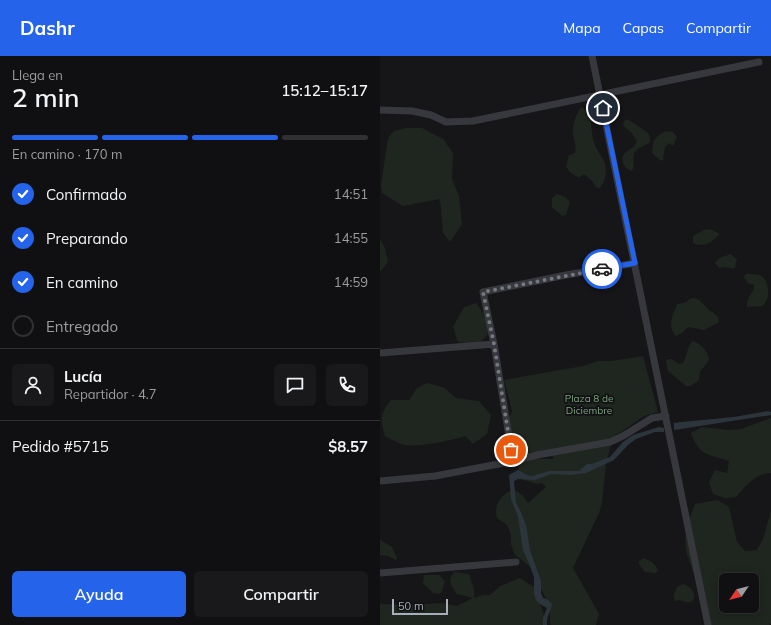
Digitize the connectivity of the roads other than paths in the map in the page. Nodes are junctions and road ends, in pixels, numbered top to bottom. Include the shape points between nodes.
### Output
1 (592, 56) edge
2 (759, 62) dead end
3 (600, 94) junction
4 (380, 110) edge
5 (635, 263) junction
6 (494, 344) junction
7 (380, 353) edge
8 (666, 416) junction
9 (513, 461) junction
10 (380, 481) edge
11 (516, 562) dead end
12 (380, 573) edge
13 (708, 625) edge

1 - 3 street
2 - 3 street
3 - 4 street via 473,121 446,122 412,111
3 - 5 street
5 - 6 street via 483,292
5 - 8 street
6 - 7 street
6 - 9 street
8 - 9 street via 652,418 610,442
8 - 13 street
9 - 10 street via 435,476
11 - 12 street

